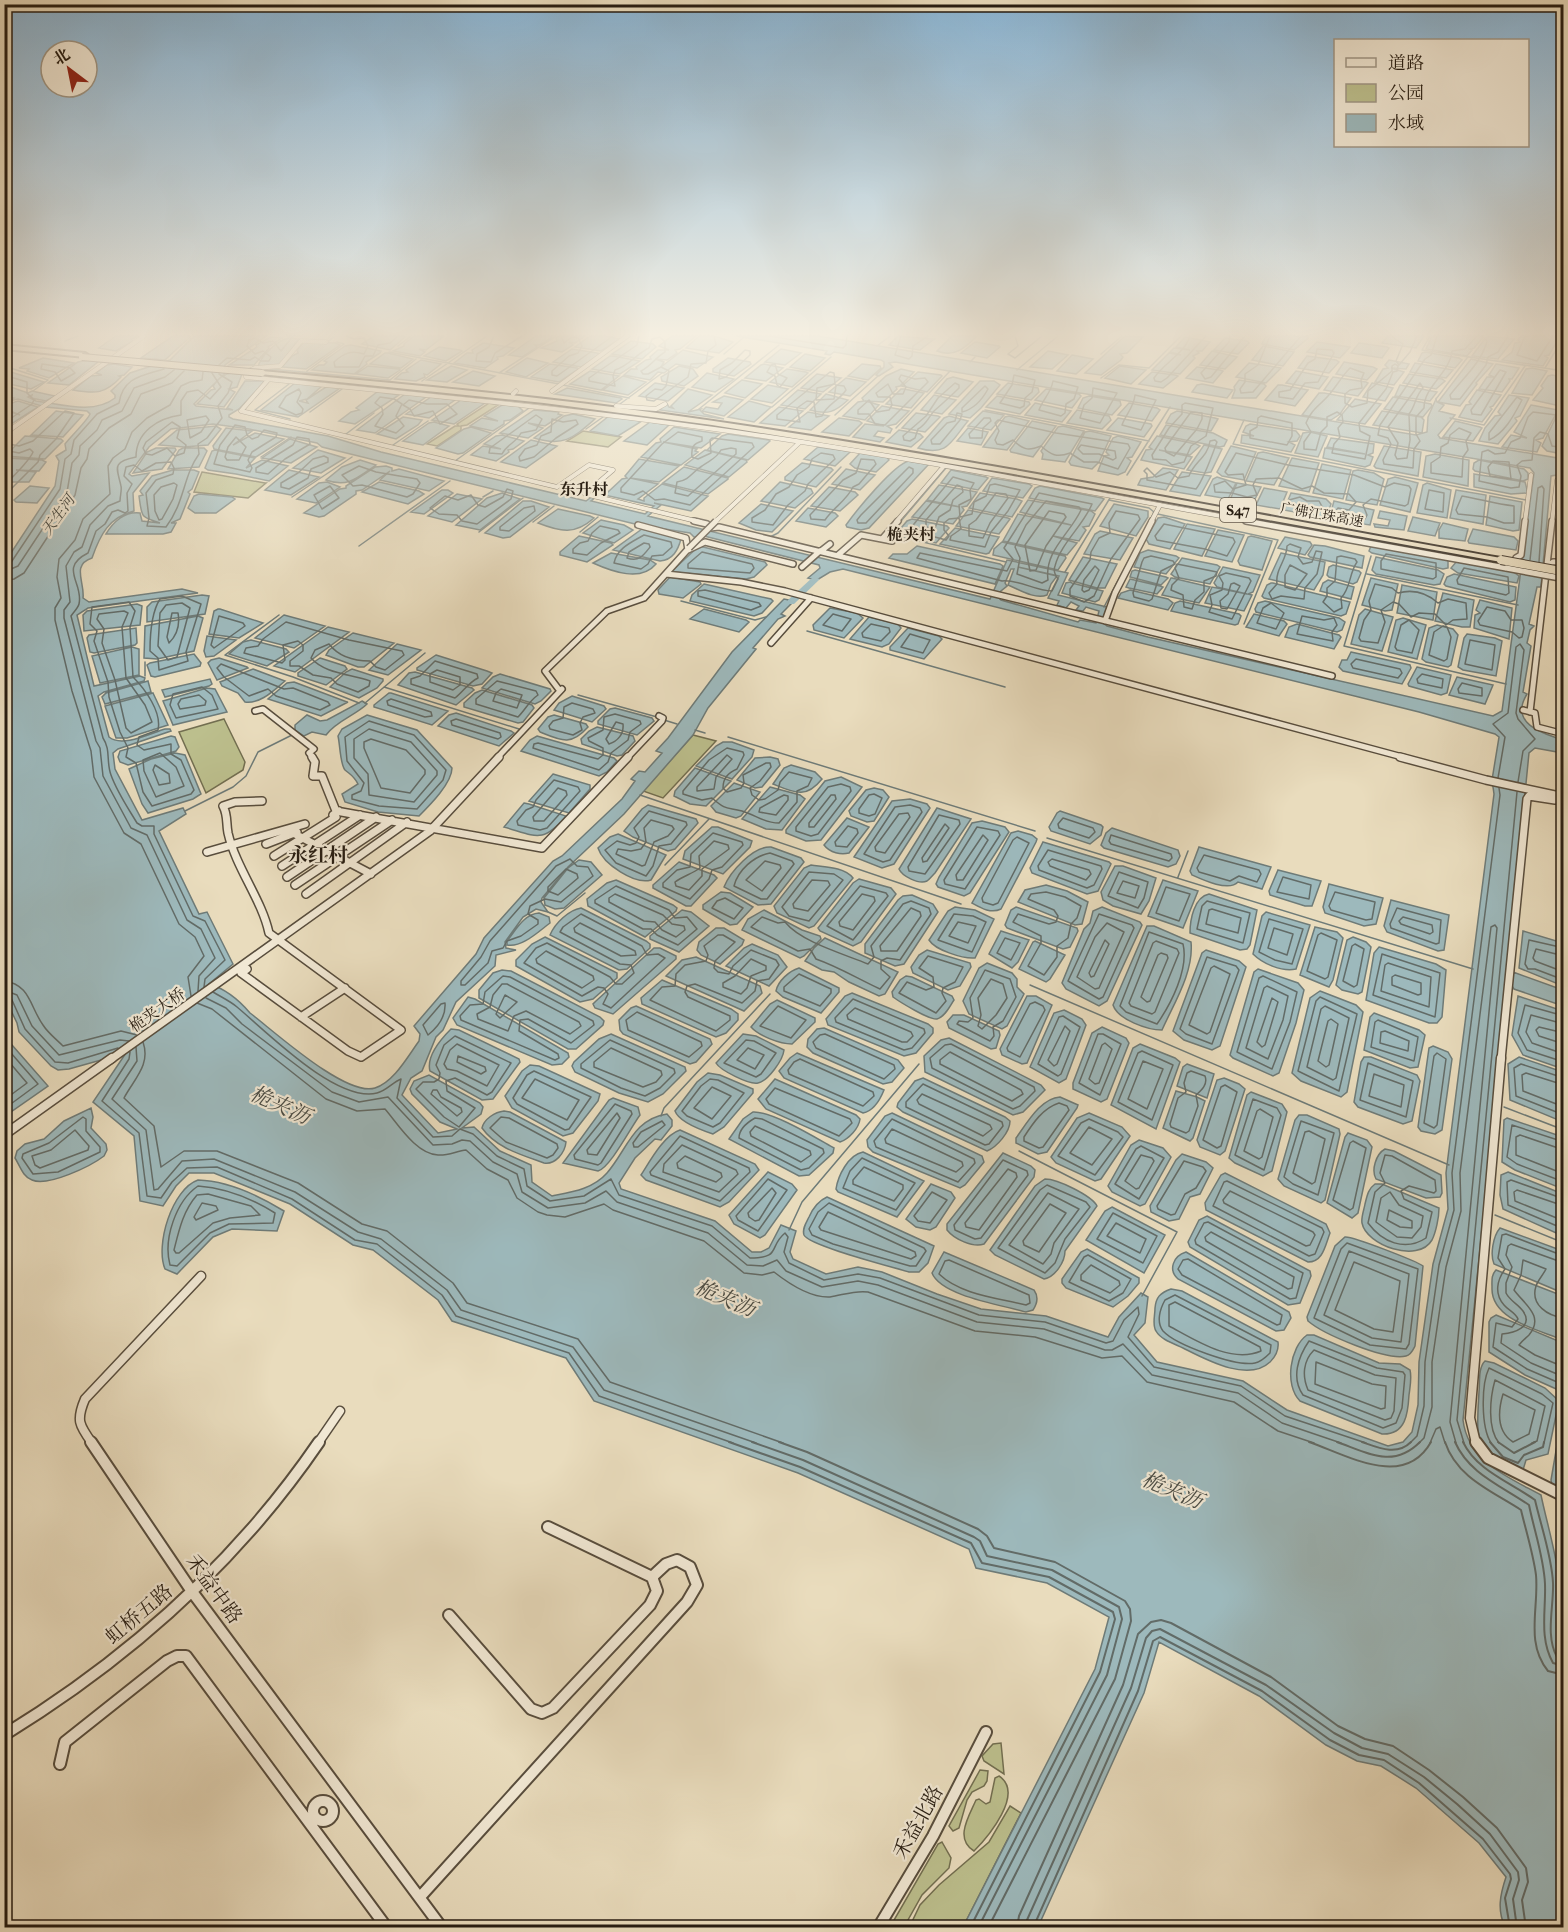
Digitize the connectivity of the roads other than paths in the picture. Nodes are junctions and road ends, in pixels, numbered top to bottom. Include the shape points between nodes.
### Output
1 (304, 426) edge
2 (696, 426) edge
3 (735, 426) edge
4 (800, 442) junction
5 (944, 466) junction
6 (1531, 476) dead end
7 (1563, 477) edge
8 (1160, 505) junction
9 (719, 518) junction
10 (638, 525) dead end
11 (719, 527) junction
12 (883, 538) junction
13 (892, 541) dead end
14 (830, 544) dead end
15 (688, 549) junction
16 (821, 551) junction
17 (838, 555) junction
18 (793, 564) dead end
19 (1489, 565) junction
20 (1547, 566) junction
21 (802, 567) dead end
22 (1562, 572) edge
23 (1546, 573) junction
24 (666, 574) junction
25 (811, 597) junction
26 (1105, 621) junction
27 (771, 643) dead end
28 (1332, 676) dead end
29 (255, 711) dead end
30 (659, 716) dead end
31 (1563, 734) edge
32 (1563, 799) edge
33 (262, 801) dead end
34 (339, 812) junction
35 (360, 815) junction
36 (376, 817) junction
37 (392, 820) junction
38 (407, 822) junction
39 (434, 828) junction
40 (295, 834) junction
41 (303, 838) junction
42 (233, 844) junction
43 (266, 844) dead end
44 (315, 844) junction
45 (327, 851) junction
46 (207, 852) dead end
47 (274, 856) dead end
48 (338, 856) junction
49 (350, 863) junction
50 (282, 866) dead end
51 (371, 874) junction
52 (287, 878) dead end
53 (295, 885) dead end
54 (306, 894) dead end
55 (281, 942) junction
56 (345, 988) junction
57 (301, 1017) junction
58 (4, 1135) edge
59 (201, 1276) dead end
60 (340, 1411) dead end
61 (1563, 1496) edge
62 (548, 1527) dead end
63 (652, 1577) junction
64 (192, 1593) junction
65 (449, 1615) dead end
66 (987, 1732) dead end
67 (4, 1735) edge
68 (60, 1764) dead end
69 (342, 1792) junction
70 (311, 1821) junction
71 (420, 1897) junction
72 (387, 1928) edge
73 (442, 1928) edge
74 (878, 1928) edge

1 - 11 street via 557,487 589,465 613,470 585,494 707,524 710,528
2 - 4 street
3 - 22 highway, 广佛江珠高速 / S47, bridge
4 - 5 street
4 - 9 street
5 - 8 street
5 - 12 street
6 - 19 street via 1521,555 1511,566
7 - 20 street via 1557,480
8 - 19 street
8 - 26 street
9 - 11 street
9 - 15 street, bridge
10 - 15 street via 686,538
11 - 16 street
12 - 13 street
12 - 17 street via 858,536
14 - 16 street
15 - 18 street via 705,542
15 - 24 street
16 - 17 street
16 - 21 street
17 - 26 street
19 - 22 street, bridge
20 - 22 street via 1553,562
20 - 23 street
22 - 23 street
23 - 31 street via 1527,711 1535,713 1537,728
24 - 25 street via 741,582
24 - 39 street via 644,598 607,611 545,671 561,690
25 - 27 street
25 - 32 street
26 - 28 street
29 - 34 street via 267,712 314,749 309,753 315,762 313,776 322,776
30 - 39 street via 663,721 543,848
32 - 61 street via 1527,799 1470,1418 1476,1444 1488,1458
33 - 42 street via 223,806
34 - 35 street
34 - 41 street
35 - 36 street
35 - 44 street
36 - 37 street
36 - 45 street
37 - 38 street
37 - 48 street
38 - 39 street
38 - 49 street
39 - 51 street
40 - 41 street
40 - 42 street via 305,824
40 - 43 street
41 - 44 street
41 - 47 street
42 - 46 street
42 - 55 street via 252,894 265,914 269,933
44 - 45 street
44 - 50 street
45 - 48 street
45 - 52 street
48 - 49 street
48 - 53 street
49 - 51 street
49 - 54 street
51 - 55 street
55 - 56 street
55 - 57 street via 241,972
55 - 58 street, 桅夹大桥
56 - 57 street
56 - 57 street via 400,1030 362,1057 348,1052
59 - 64 street, 禾益中路 via 85,1400 78,1415 82,1429
60 - 64 street, 虹桥五路 via 276,1502
62 - 63 street
63 - 65 street via 657,1591 650,1605 556,1705 542,1713 529,1706
63 - 71 street via 670,1562 681,1561 693,1570 697,1585 687,1602
64 - 67 street, 虹桥五路 via 67,1696
64 - 69 street, 禾益中路
66 - 74 street, 禾益北路 via 933,1836
68 - 70 street via 65,1742 167,1661 186,1656
69 - 70 street via 331,1803 323,1800 317,1804
69 - 71 street, 禾益中路
70 - 72 street via 318,1837
71 - 73 street, 禾益中路

